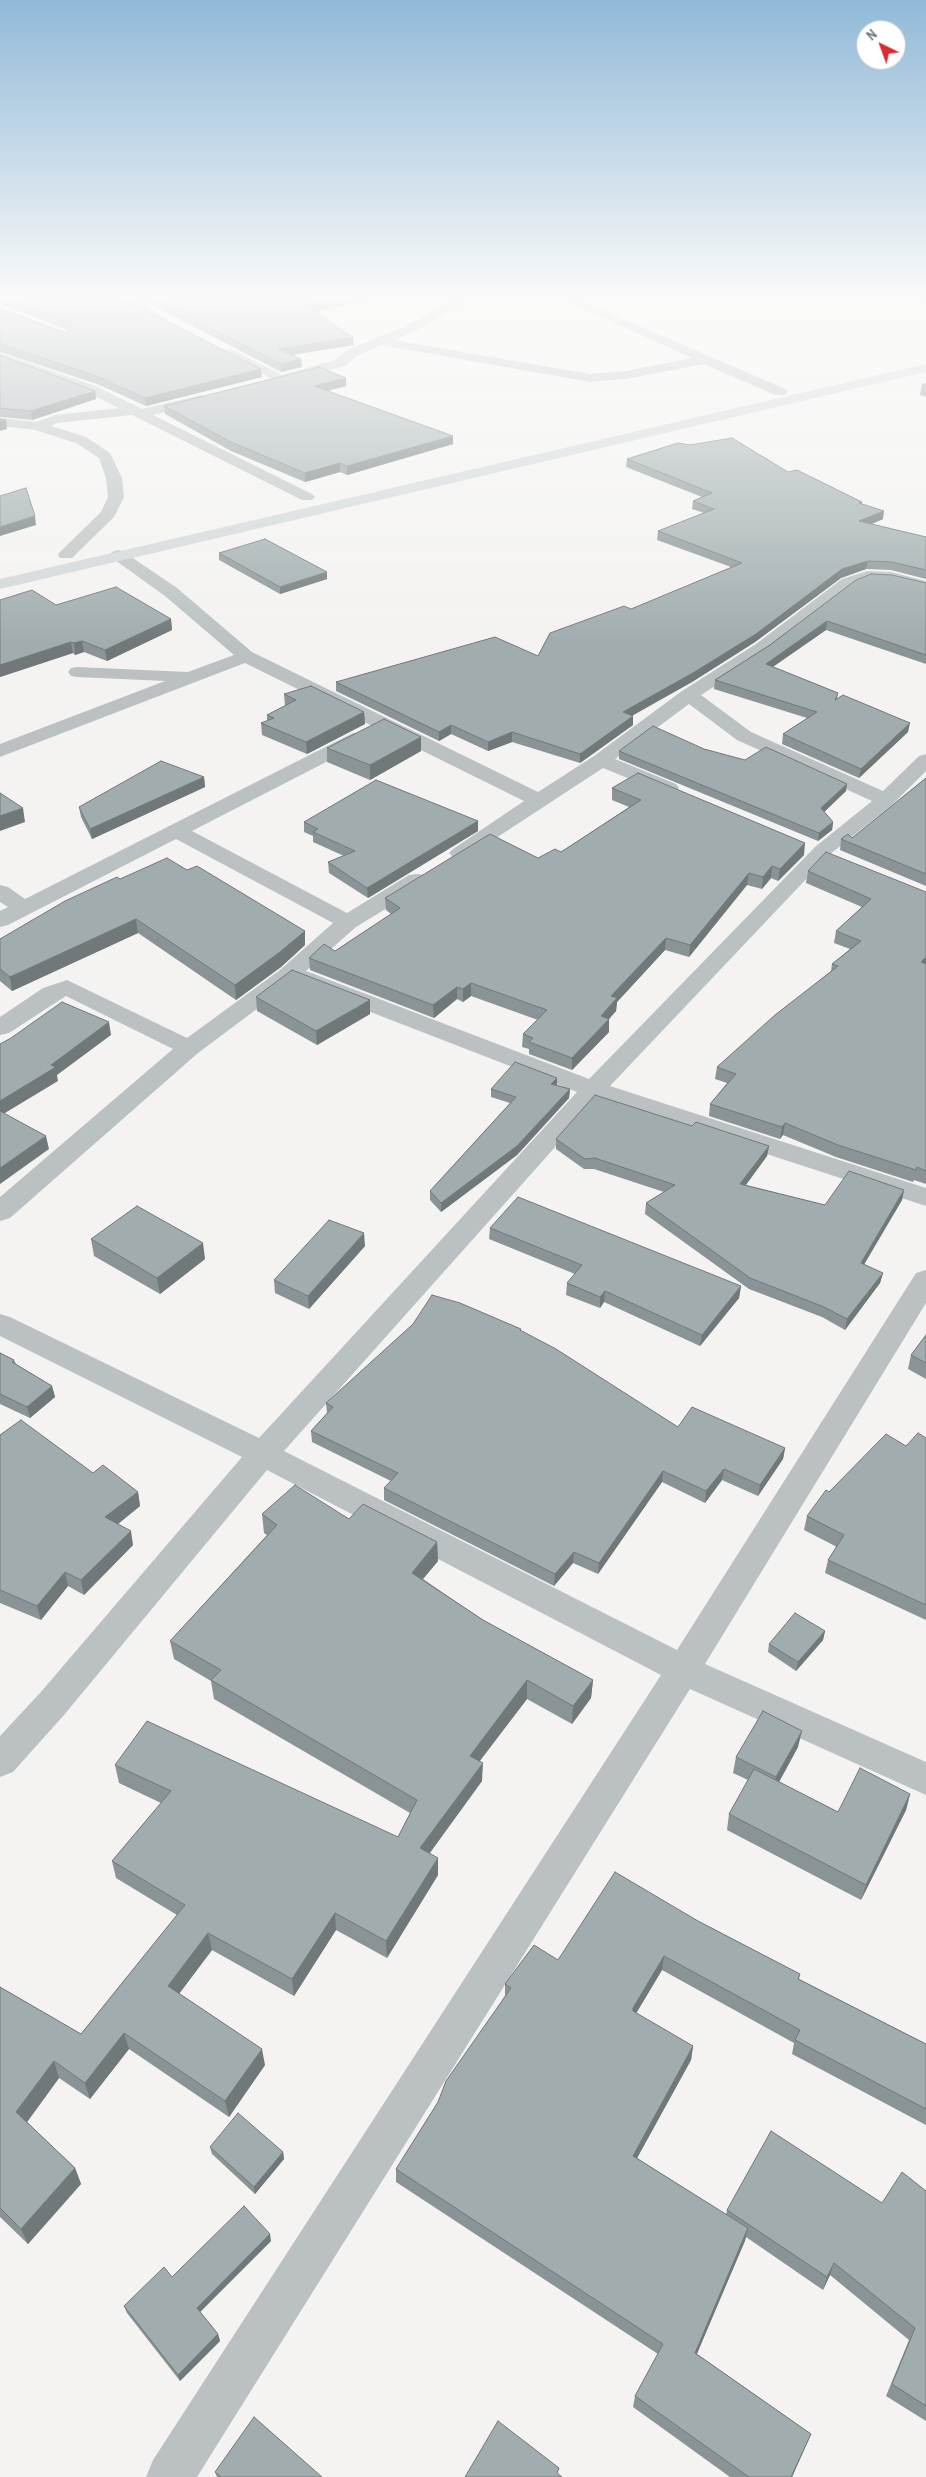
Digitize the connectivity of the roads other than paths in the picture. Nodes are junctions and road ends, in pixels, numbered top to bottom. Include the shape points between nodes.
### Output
1 (136, 413) joint
2 (688, 413) edge
3 (733, 413) edge
4 (0, 422) edge
5 (37, 426) junction
6 (307, 498) junction
7 (66, 555) junction
8 (118, 555) junction
9 (0, 570) edge
10 (0, 584) edge
11 (926, 586) edge
12 (246, 656) junction
13 (77, 672) dead end
14 (192, 676) junction
15 (689, 695) junction
16 (384, 724) junction
17 (0, 751) edge
18 (601, 760) junction
19 (926, 760) edge
20 (684, 794) edge
21 (539, 800) junction
22 (886, 800) junction
23 (175, 830) junction
24 (0, 892) edge
25 (24, 908) junction
26 (0, 920) edge
27 (348, 922) junction
28 (290, 974) junction
29 (0, 1028) edge
30 (189, 1048) junction
31 (593, 1089) junction
32 (926, 1197) edge
33 (0, 1212) edge
34 (926, 1280) edge
35 (0, 1324) edge
36 (263, 1454) junction
37 (683, 1670) junction
38 (0, 1761) edge
39 (926, 1779) edge
40 (170, 2477) edge

1 - 5 street via 55,419
1 - 6 street
2 - 6 main road
3 - 8 main road
4 - 5 street
5 - 7 street via 80,440 105,456 114,478 116,497 108,514
6 - 7 main road
7 - 9 main road
8 - 10 main road
8 - 12 street via 171,592
11 - 15 street via 891,577 867,576 848,582 762,648
12 - 14 street
12 - 16 street
13 - 14 street
14 - 17 street
15 - 18 street
15 - 22 street via 744,736
16 - 21 street
16 - 23 street
18 - 20 street
18 - 21 street
19 - 22 street
21 - 27 street
22 - 31 street via 821,851
23 - 25 street
23 - 27 street
24 - 25 street
25 - 26 street
27 - 28 street
28 - 30 street
28 - 31 street
29 - 30 street via 51,993 67,987
30 - 33 street
31 - 32 street
31 - 36 street
34 - 37 street
35 - 36 street
36 - 37 street
36 - 38 street
37 - 39 street
37 - 40 street

